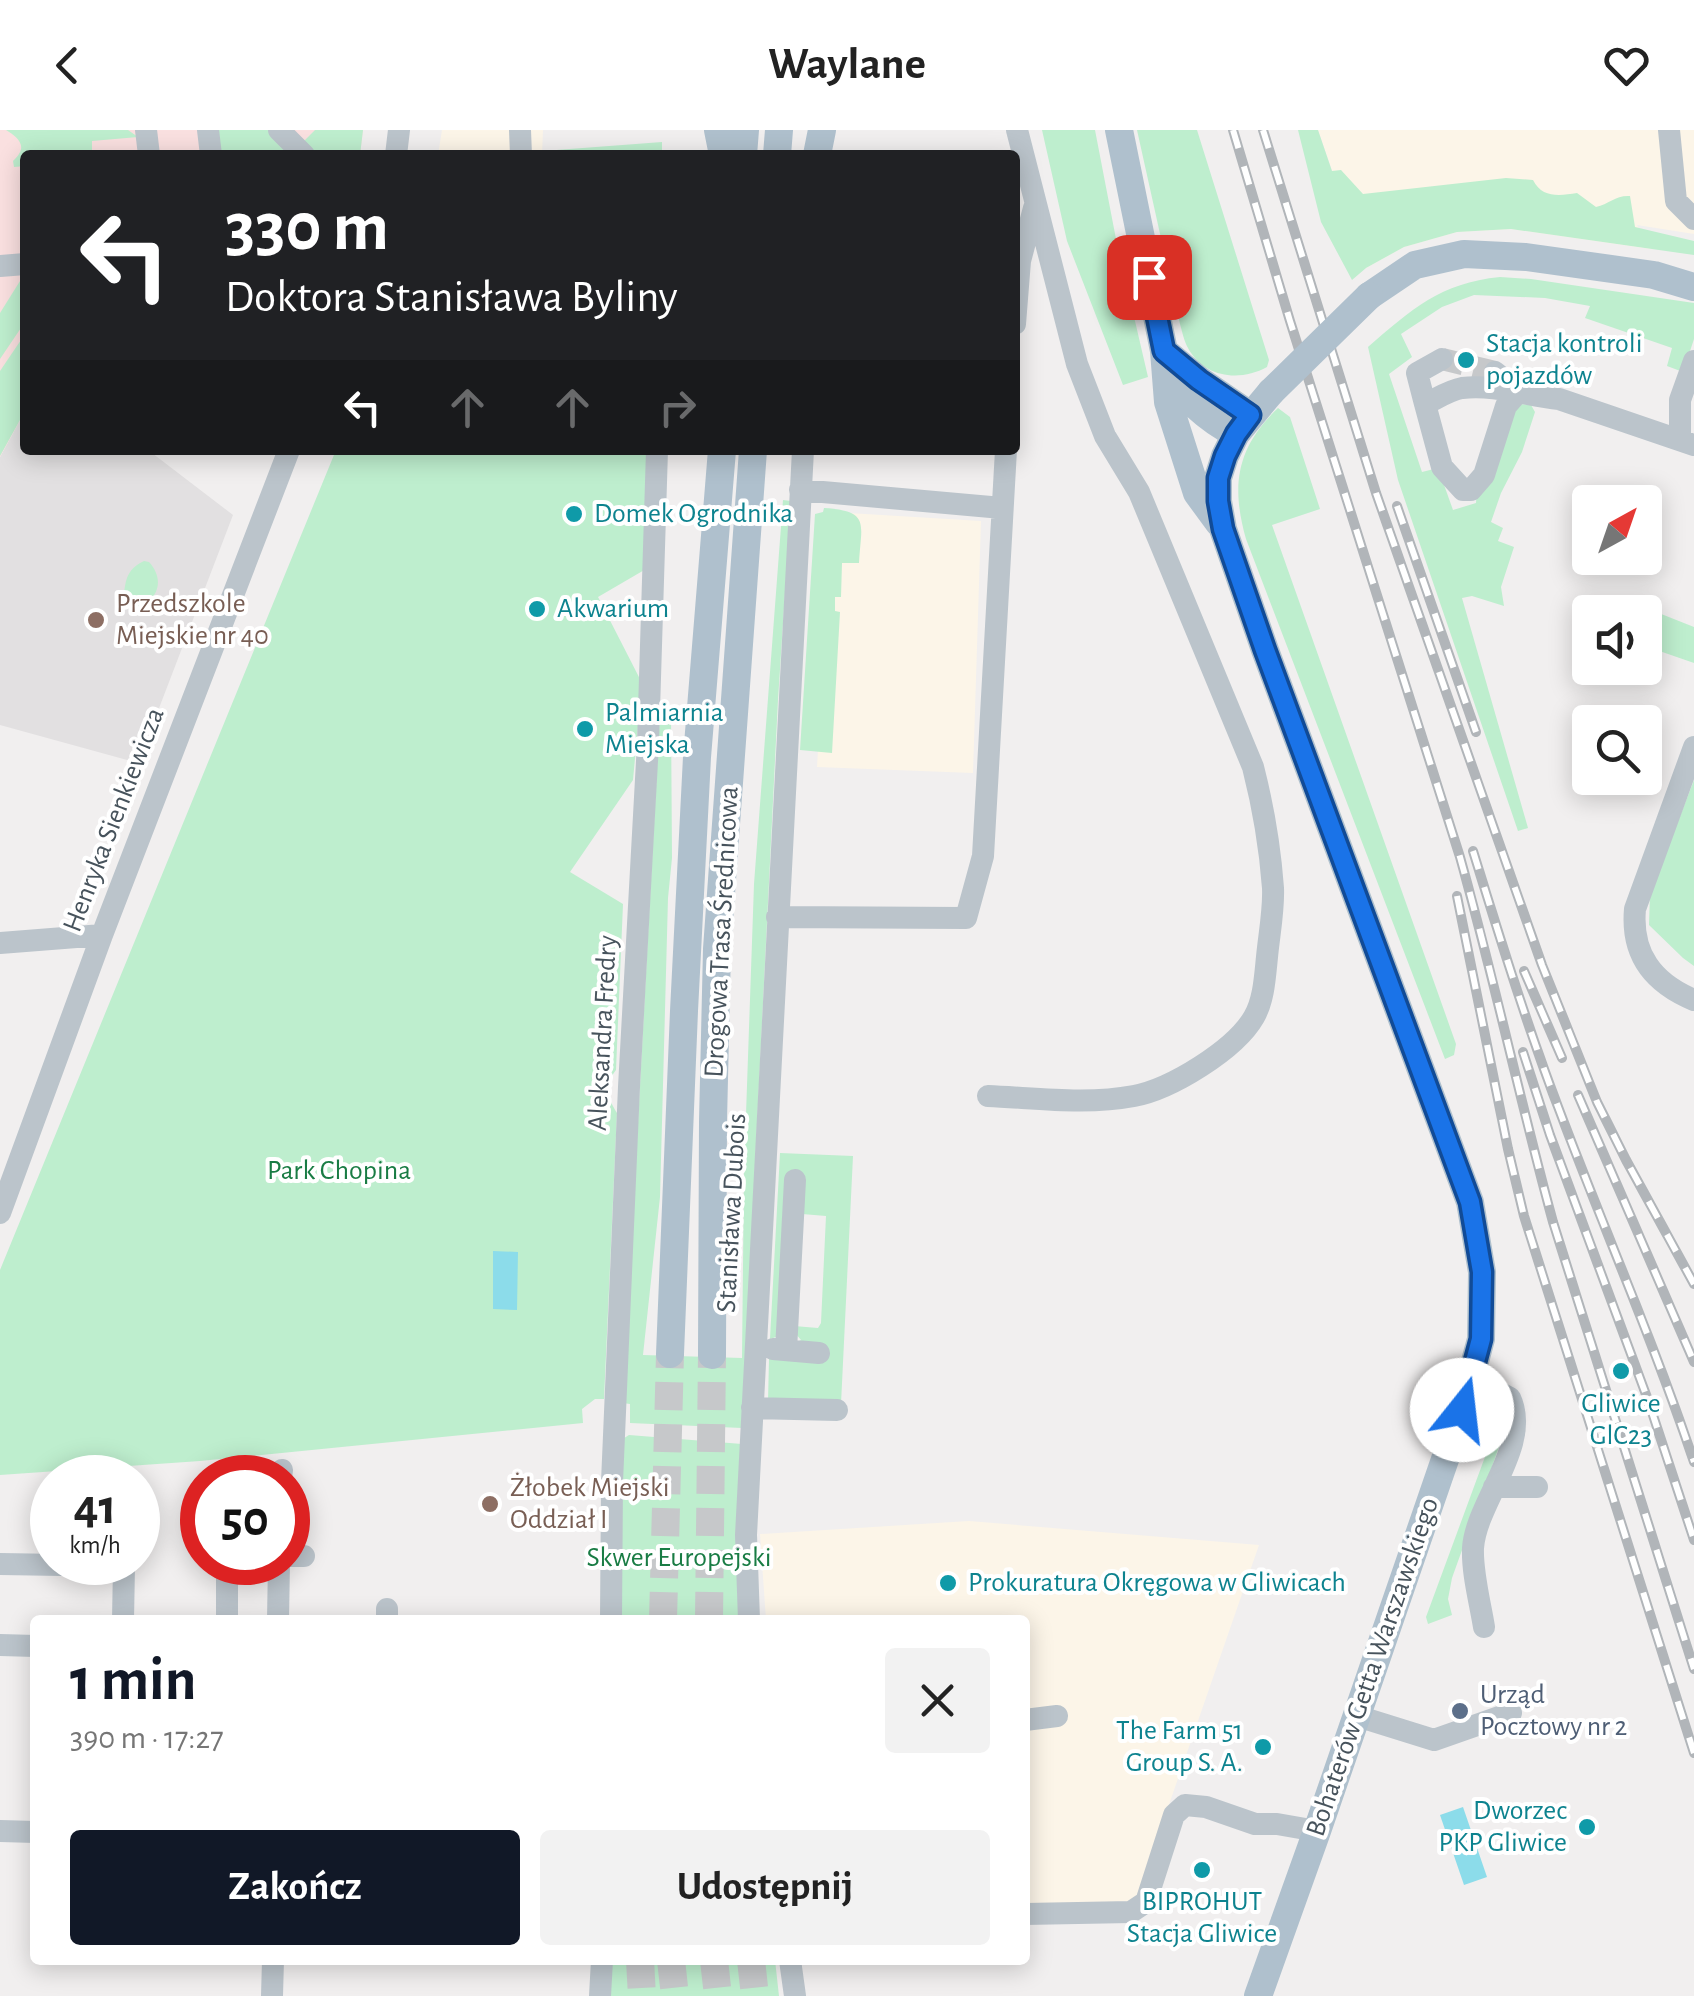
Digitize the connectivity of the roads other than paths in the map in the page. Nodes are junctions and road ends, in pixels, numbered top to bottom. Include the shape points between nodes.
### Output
1 (279, 130) edge
2 (1017, 130) edge
3 (1119, 130) edge
4 (1670, 130) edge
5 (299, 150) edge
6 (1035, 205) junction
7 (1694, 220) edge
8 (1020, 262) edge
9 (1694, 266) edge
10 (1659, 274) junction
11 (1694, 274) edge
12 (1694, 288) edge
13 (1442, 359) dead end
14 (1165, 360) junction
15 (1694, 361) edge
16 (1495, 372) tunnel mouth
17 (1519, 391) junction
18 (1425, 404) junction
19 (1243, 424) junction
20 (1687, 429) edge
21 (287, 455) edge
22 (657, 455) edge
23 (722, 455) edge
24 (756, 455) edge
25 (803, 455) edge
26 (1006, 455) edge
27 (800, 490) junction
28 (1002, 508) junction
29 (1223, 529) junction
30 (1694, 747) edge
31 (777, 917) junction
32 (102, 935) junction
33 (0, 944) edge
34 (1694, 1000) edge
35 (988, 1096) dead end
36 (795, 1180) dead end
37 (0, 1213) edge
38 (755, 1348) junction
39 (786, 1350) junction
40 (819, 1353) dead end
41 (670, 1354) tunnel mouth
42 (712, 1355) tunnel mouth
43 (1472, 1378) junction
44 (752, 1408) junction
45 (837, 1410) dead end
46 (1494, 1487) junction
47 (1537, 1487) dead end
48 (0, 1564) edge
49 (227, 1585) edge
50 (278, 1585) edge
51 (123, 1615) edge
52 (227, 1615) edge
53 (278, 1615) edge
54 (612, 1615) edge
55 (749, 1615) edge
56 (1484, 1627) dead end
57 (0, 1646) edge
58 (30, 1646) edge
59 (1511, 1713) dead end
60 (1057, 1716) dead end
61 (1357, 1716) junction
62 (1030, 1719) edge
63 (0, 1831) edge
64 (1317, 1831) junction
65 (30, 1832) edge
66 (1030, 1914) edge
67 (273, 1965) edge
68 (602, 1965) edge
69 (791, 1965) edge
70 (272, 1996) edge
71 (600, 1996) edge
72 (795, 1996) edge
73 (1258, 1996) edge

1 - 5 street
2 - 6 street
3 - 14 main road
4 - 7 street via 1676,201
6 - 8 street
6 - 35 street via 1078,364 1106,436 1139,492 1252,766 1273,892 1256,1014 1208,1062 1138,1096
9 - 10 main road
10 - 11 main road, Bohaterów Getta Warszawskiego
10 - 12 main road, Bohaterów Getta Warszawskiego
10 - 19 main road, Bohaterów Getta Warszawskiego, bridge via 1464,254 1415,265 1369,296
13 - 18 street via 1417,373
14 - 19 main road via 1191,403 1213,422
14 - 29 main road via 1168,402 1197,493
15 - 20 street via 1680,400
16 - 17 street
17 - 18 street via 1460,388
17 - 18 street via 1506,406 1484,474 1472,490 1442,466
17 - 20 street
19 - 29 main road, Bohaterów Getta Warszawskiego via 1218,478
21 - 32 street, Henryka Sienkiewicza
22 - 54 street, Aleksandra Fredry via 612,1482
23 - 41 main road, Drogowa Trasa Średnicowa via 696,776
24 - 42 main road, Drogowa Trasa Średnicowa via 717,948
25 - 27 street, Stanisława Dubois
26 - 28 street
27 - 28 street
27 - 31 street, Stanisława Dubois
28 - 31 street via 984,856 966,918
29 - 43 main road, Bohaterów Getta Warszawskiego via 1470,1202 1482,1272 1481,1339
30 - 34 street via 1634,909 1633,930 1642,957 1662,982
31 - 38 street, Stanisława Dubois
32 - 33 street
32 - 37 street, Henryka Sienkiewicza
36 - 39 street
38 - 39 street
38 - 44 street, Stanisława Dubois
39 - 40 street
43 - 46 street via 1513,1406 1514,1435
43 - 61 main road, Bohaterów Getta Warszawskiego
44 - 45 street
44 - 55 street, Stanisława Dubois
46 - 47 street
46 - 56 street via 1473,1547
48 - 51 street via 124,1566
49 - 52 street
50 - 53 street
57 - 58 street
59 - 61 street via 1434,1740
60 - 62 street
61 - 64 main road, Bohaterów Getta Warszawskiego
63 - 65 street
64 - 66 street via 1255,1824 1185,1805 1174,1814 1139,1907
64 - 73 main road, Bohaterów Getta Warszawskiego
67 - 70 street
68 - 71 street
69 - 72 street

